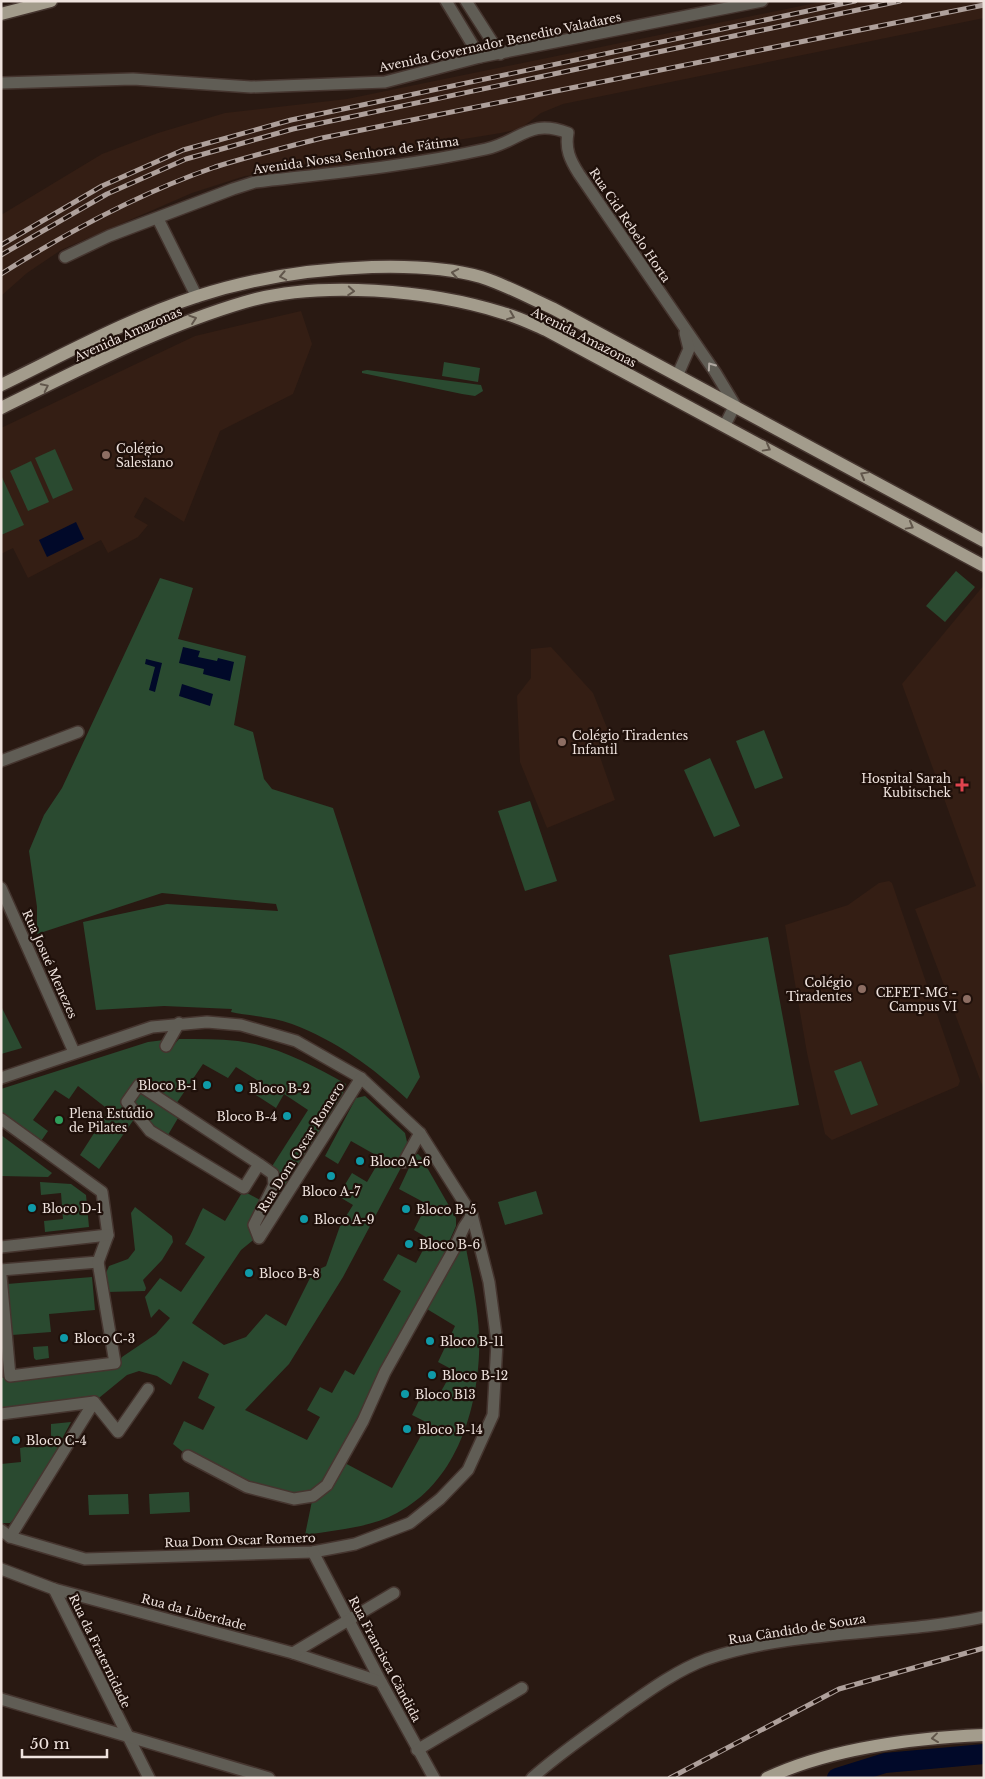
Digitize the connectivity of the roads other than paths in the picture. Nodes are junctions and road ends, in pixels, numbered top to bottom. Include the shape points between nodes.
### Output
1 (51, 1) edge
2 (466, 1) edge
3 (762, 1) edge
4 (448, 5) edge
5 (1, 14) edge
6 (500, 54) junction
7 (480, 57) junction
8 (1, 83) edge
9 (568, 133) joint
10 (158, 219) junction
11 (65, 256) dead end
12 (197, 297) junction
13 (684, 328) junction
14 (678, 374) junction
15 (1, 385) edge
16 (735, 406) junction
17 (1, 408) edge
18 (724, 425) junction
19 (984, 540) edge
20 (984, 566) edge
21 (78, 732) dead end
22 (1, 761) edge
23 (1, 888) edge
24 (13, 915) junction
25 (1, 919) edge
26 (179, 1023) junction
27 (166, 1046) dead end
28 (74, 1052) junction
29 (1, 1078) edge
30 (361, 1078) junction
31 (1, 1119) edge
32 (420, 1133) junction
33 (404, 1162) dead end
34 (259, 1164) junction
35 (472, 1215) junction
36 (108, 1236) junction
37 (1, 1247) edge
38 (98, 1262) junction
39 (1, 1270) edge
40 (1, 1276) edge
41 (3, 1318) edge
42 (148, 1389) dead end
43 (94, 1402) junction
44 (1, 1414) edge
45 (188, 1456) dead end
46 (6, 1534) edge
47 (313, 1552) junction
48 (1, 1569) edge
49 (54, 1589) junction
50 (394, 1593) dead end
51 (984, 1617) edge
52 (348, 1620) junction
53 (293, 1653) junction
54 (381, 1682) junction
55 (522, 1688) dead end
56 (1, 1699) edge
57 (984, 1734) edge
58 (128, 1737) junction
59 (417, 1750) junction
60 (149, 1778) edge
61 (269, 1778) edge
62 (434, 1778) edge
63 (532, 1778) edge
64 (768, 1778) edge

1 - 5 main road
2 - 6 street
3 - 6 street, Avenida Governador Benedito Valadares
4 - 7 street
6 - 7 street, Avenida Governador Benedito Valadares
7 - 8 street, Avenida Governador Benedito Valadares via 386,82 350,84 251,87 133,79
9 - 10 street, Avenida Nossa Senhora de Fátima via 542,126 498,146 443,159 255,182
9 - 13 street, Rua Cid Rebelo Horta via 566,144 579,174
10 - 11 street, Avenida Nossa Senhora de Fátima
10 - 12 street
14 -> 12 main road, Avenida Amazonas via 545,305 481,277 436,269 322,269
12 - 15 main road, Avenida Amazonas via 134,322
13 - 14 street, Rua Cid Rebelo Horta via 689,349
16 -> 13 street, Rua Cid Rebelo Horta
14 - 16 main road, Avenida Amazonas
16 - 18 street
19 -> 16 main road, Avenida Amazonas
17 -> 18 main road, Avenida Amazonas via 172,326 247,301 325,289 404,293 464,302 505,313 546,330
18 -> 20 main road, Avenida Amazonas
21 - 22 street
23 - 24 street, Rua Josué Menezes
24 - 25 street
24 - 28 street, Rua Josué Menezes
26 - 27 street
26 - 28 street, Rua Dom Oscar Romero
26 - 30 street, Rua Dom Oscar Romero via 241,1025 296,1041
28 - 29 street, Rua Dom Oscar Romero
30 - 32 street, Rua Dom Oscar Romero
30 - 34 street, Rua Dom Oscar Romero via 259,1238 254,1225 274,1185 273,1174
31 - 36 street via 102,1192
32 - 33 street
32 - 35 street, Rua Dom Oscar Romero
34 - 34 street, Rua Dom Oscar Romero via 244,1188 150,1131 126,1102 139,1084
35 - 45 street via 327,1485 313,1496 294,1499 247,1487
35 - 47 street, Rua Dom Oscar Romero via 489,1282 497,1342 493,1415 482,1443 468,1470 440,1499 410,1523 355,1544
36 - 37 street
36 - 38 street
38 - 39 street
38 - 41 street via 115,1363 10,1376
40 - 41 street
42 - 43 street via 118,1432
43 - 44 street
43 - 46 street
46 - 47 street, Rua Dom Oscar Romero via 84,1559
47 - 52 street, Rua Francisca Cândida
48 - 49 street, Rua da Liberdade
49 - 53 street, Rua da Liberdade
49 - 58 street, Rua da Fraternidade
50 - 52 street
51 - 63 street, Rua Cândido de Souza via 953,1624 848,1633 744,1649 706,1660 651,1690 556,1756
52 - 53 street
52 - 54 street, Rua Francisca Cândida
53 - 54 street, Rua da Liberdade
54 - 59 street, Rua Francisca Cândida
55 - 59 street
56 - 58 street
57 -> 64 main road via 934,1738 839,1754
58 - 60 street, Rua da Fraternidade
58 - 61 street
59 - 62 street, Rua Francisca Cândida

